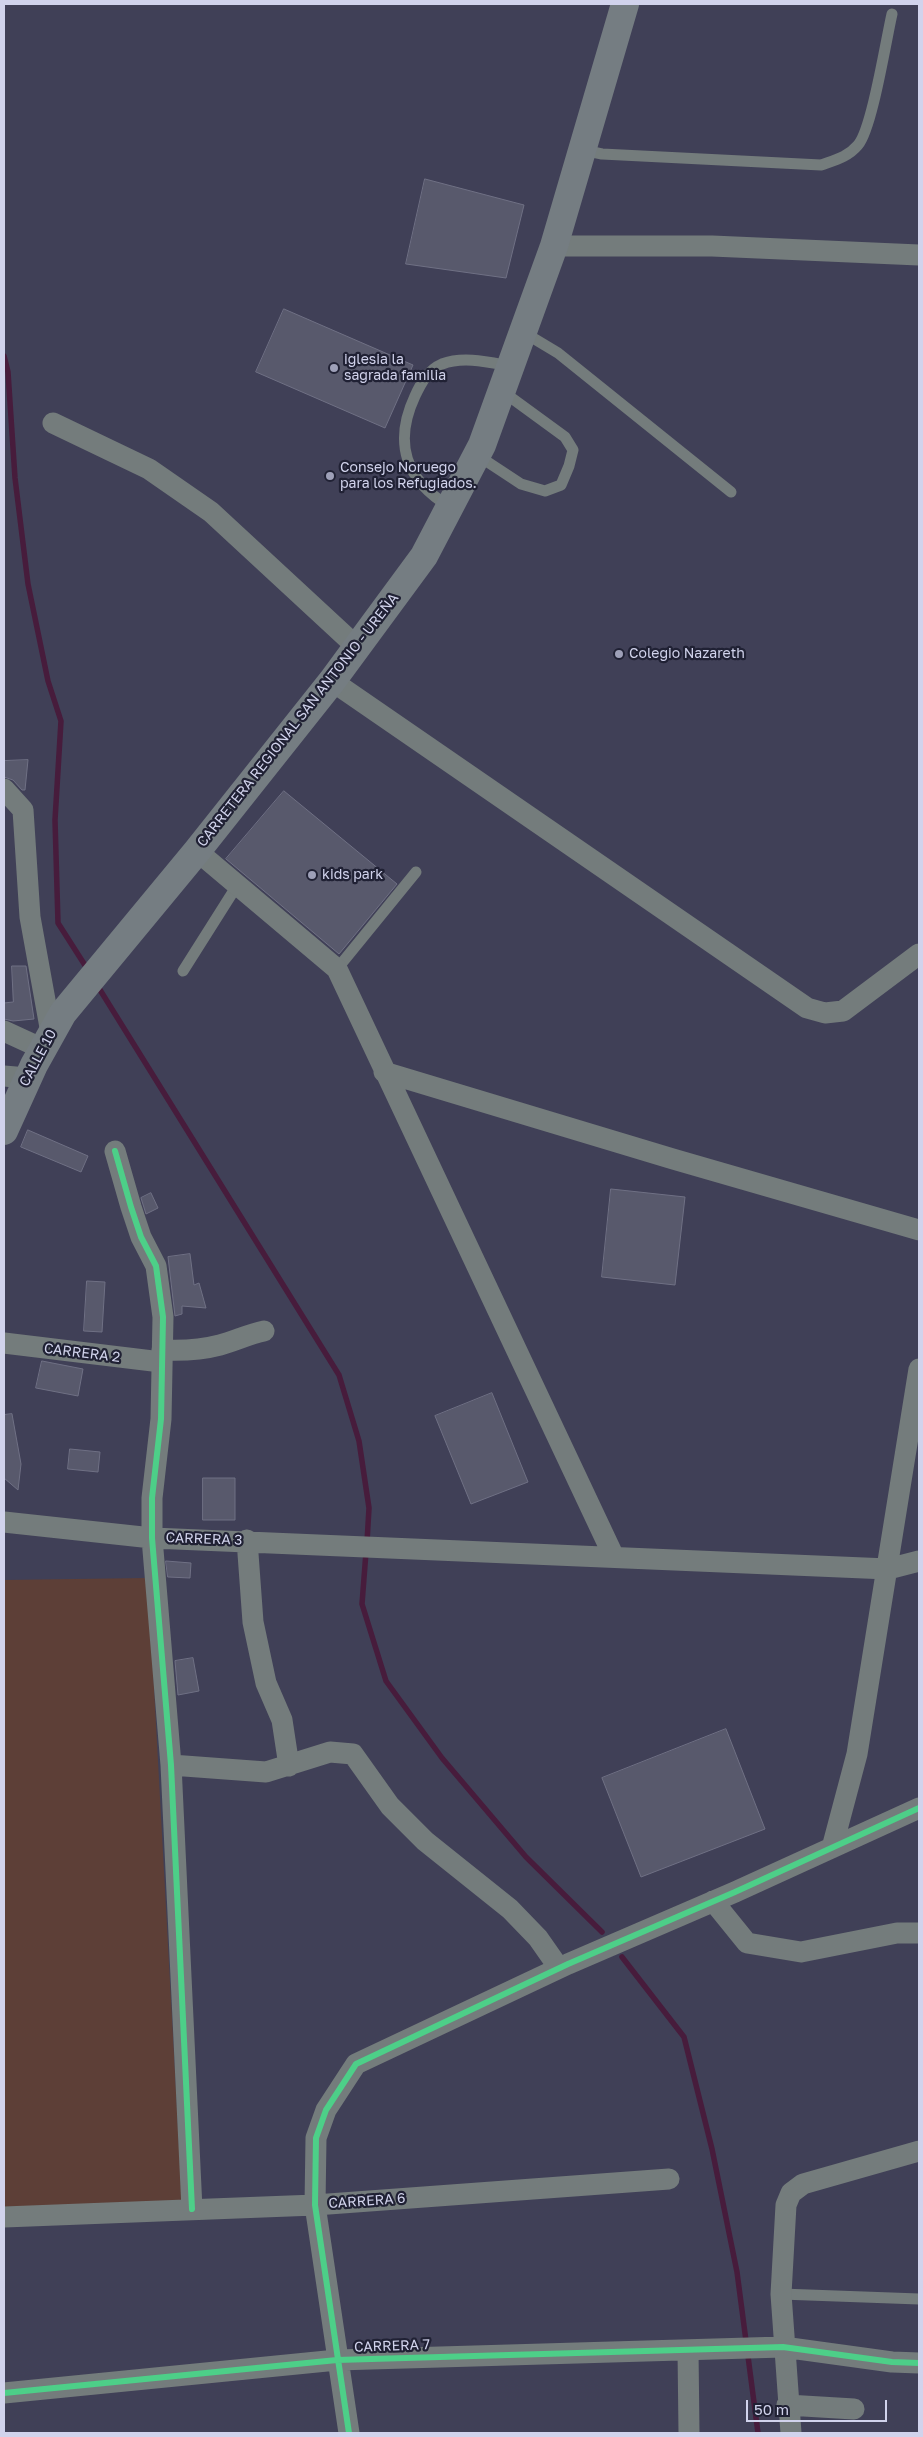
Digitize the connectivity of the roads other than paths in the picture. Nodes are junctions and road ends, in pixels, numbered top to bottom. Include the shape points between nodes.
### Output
1 (625, 4) edge
2 (892, 14) dead end
3 (583, 150) junction
4 (554, 246) junction
5 (919, 256) edge
6 (523, 332) junction
7 (506, 379) junction
8 (53, 423) dead end
9 (478, 455) junction
10 (730, 492) dead end
11 (450, 507) junction
12 (358, 648) junction
13 (332, 682) junction
14 (4, 789) edge
15 (197, 851) junction
16 (416, 872) dead end
17 (238, 884) junction
18 (919, 954) edge
19 (337, 969) junction
20 (183, 971) dead end
21 (4, 1031) edge
22 (52, 1032) junction
23 (384, 1072) junction
24 (16, 1077) edge
25 (4, 1131) edge
26 (115, 1151) dead end
27 (919, 1230) edge
28 (264, 1331) dead end
29 (4, 1343) edge
30 (161, 1356) junction
31 (919, 1369) edge
32 (4, 1522) edge
33 (152, 1538) junction
34 (247, 1540) junction
35 (614, 1557) junction
36 (919, 1561) edge
37 (888, 1569) junction
38 (171, 1765) junction
39 (289, 1766) junction
40 (919, 1808) edge
41 (832, 1848) junction
42 (713, 1901) junction
43 (919, 1933) edge
44 (559, 1968) junction
45 (919, 2151) edge
46 (670, 2179) dead end
47 (315, 2205) junction
48 (192, 2209) junction
49 (4, 2218) edge
50 (781, 2294) junction
51 (919, 2299) edge
52 (783, 2347) junction
53 (688, 2350) junction
54 (337, 2360) junction
55 (919, 2363) edge
56 (4, 2393) edge
57 (787, 2406) junction
58 (854, 2409) dead end
59 (348, 2433) edge
60 (689, 2433) edge
61 (791, 2433) edge

1 - 3 main road, CARRETERA REGIONAL SAN ANTONIO - UREÑA
2 - 3 lane via 869,122 859,144 843,158 821,164 602,154
3 - 4 main road, CARRETERA REGIONAL SAN ANTONIO - UREÑA
4 - 5 street via 712,246
4 - 6 main road, CARRETERA REGIONAL SAN ANTONIO - UREÑA
6 - 7 main road, CARRETERA REGIONAL SAN ANTONIO - UREÑA
6 - 10 lane via 558,353
7 - 9 main road, CARRETERA REGIONAL SAN ANTONIO - UREÑA
7 - 9 lane via 565,437 573,450 569,466 561,485 545,491 521,484
7 - 11 lane via 463,360 441,365 423,379 410,408 404,454 416,477 433,496
8 - 12 street via 149,469 211,512
9 - 11 main road, CARRETERA REGIONAL SAN ANTONIO - UREÑA
11 - 12 main road, CARRETERA REGIONAL SAN ANTONIO - UREÑA via 424,556
12 - 13 main road, CARRETERA REGIONAL SAN ANTONIO - UREÑA
13 - 15 main road, CARRETERA REGIONAL SAN ANTONIO - UREÑA
13 - 18 street via 807,1008 825,1013 843,1011
14 - 22 street via 23,810 30,918
15 - 17 street
15 - 22 main road, CARRETERA REGIONAL SAN ANTONIO - UREÑA
16 - 19 lane
17 - 19 street
17 - 20 lane
19 - 23 street
21 - 22 street
22 - 24 main road, CALLE 10
23 - 27 street
23 - 35 street
24 - 25 main road, CALLE 10
26 - 30 street via 130,1208 156,1266 163,1317
28 - 30 street, CARRERA 2 via 221,1345
29 - 30 street, CARRERA 2
30 - 33 street via 161,1419 152,1498
31 - 37 street
32 - 33 street, CARRERA 3
33 - 34 street, CARRERA 3
33 - 38 street
34 - 35 street, CARRERA 3
34 - 39 street via 253,1622 266,1683 282,1720
35 - 37 street, CARRERA 3
36 - 37 street, CARRERA 3
37 - 41 street via 857,1754
38 - 39 street via 266,1772
38 - 48 street
39 - 44 street via 330,1752 353,1754 390,1806 425,1841 510,1908 538,1938
40 - 41 street
41 - 42 street
42 - 43 street via 747,1943 801,1952 897,1933
42 - 44 street
44 - 47 street via 356,2064 326,2110 316,2138
45 - 50 street via 804,2184 791,2193 786,2205
46 - 47 street, CARRERA 6
47 - 48 street, CARRERA 6
47 - 54 street
48 - 49 street, CARRERA 6
50 - 51 lane
50 - 52 street
52 - 53 street, CARRERA 7
52 - 55 street, CARRERA 7
52 - 57 street
53 - 54 street, CARRERA 7
53 - 60 street
54 - 56 street, CARRERA 7
54 - 59 street
57 - 58 street
57 - 61 street

